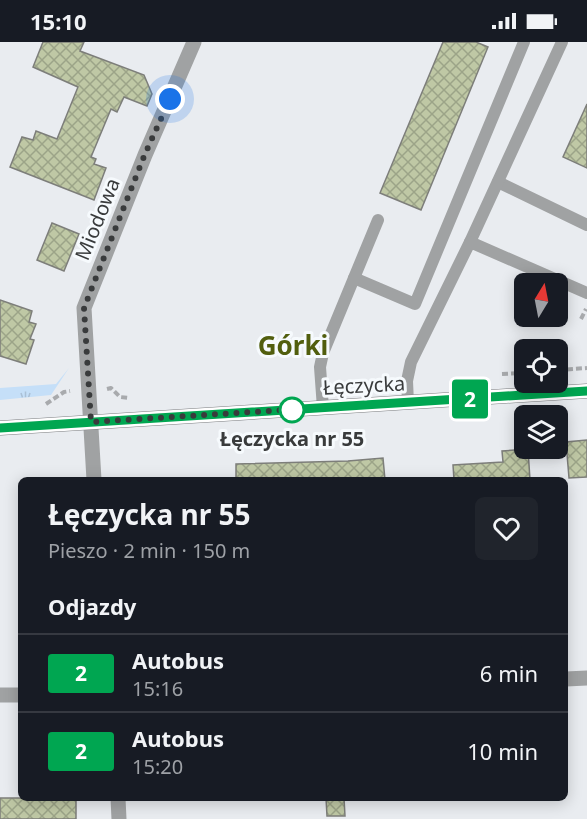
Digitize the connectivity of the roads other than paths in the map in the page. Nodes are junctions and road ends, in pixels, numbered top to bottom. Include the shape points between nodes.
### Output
1 (194, 42) edge
2 (524, 42) edge
3 (562, 42) edge
4 (498, 182) junction
5 (378, 220) dead end
6 (587, 225) edge
7 (470, 242) junction
8 (354, 278) junction
9 (587, 293) edge
10 (587, 391) edge
11 (408, 403) junction
12 (322, 408) junction
13 (91, 422) junction
14 (0, 428) edge
15 (94, 477) edge
16 (587, 678) edge
17 (568, 679) edge
18 (0, 695) edge
19 (18, 695) edge
20 (118, 801) edge
21 (119, 819) edge

1 - 13 street, Miodowa via 84,308
2 - 8 lane via 415,304
3 - 4 lane
4 - 6 lane
4 - 7 lane
5 - 8 lane
7 - 9 lane
7 - 11 lane via 411,362
8 - 12 lane via 321,360
10 - 11 main road, Łęczycka
11 - 12 main road, Łęczycka
12 - 13 main road, Łęczycka
13 - 14 main road, Łęczycka
13 - 15 street, Miodowa
16 - 17 street
18 - 19 street
20 - 21 street

